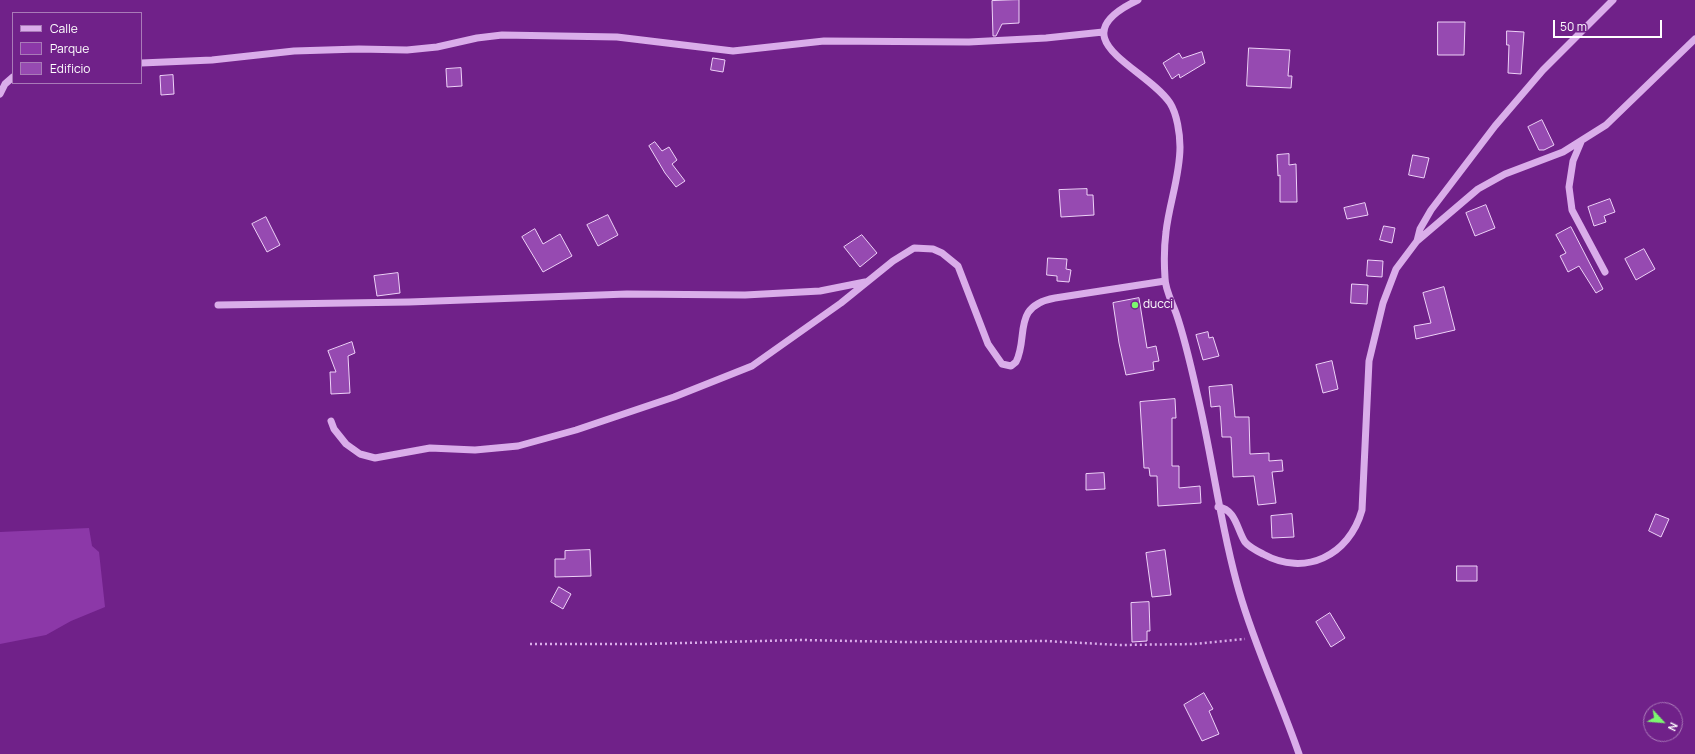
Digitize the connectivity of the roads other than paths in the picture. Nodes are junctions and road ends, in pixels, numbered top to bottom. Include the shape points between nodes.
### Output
1 (1138, 0) edge
2 (1613, 0) edge
3 (1103, 32) junction
4 (1695, 39) edge
5 (142, 63) edge
6 (12, 78) edge
7 (0, 94) edge
8 (1581, 141) junction
9 (1417, 242) junction
10 (1605, 272) dead end
11 (1165, 281) junction
12 (867, 282) junction
13 (218, 305) dead end
14 (331, 421) dead end
15 (1218, 507) junction
16 (1299, 754) edge

1 - 3 street via 1127,5 1110,19
2 - 9 street via 1543,70 1496,126 1431,210 1420,229
3 - 5 street via 969,42 824,41 733,51 617,37 502,35 437,48 294,52 212,60
3 - 11 street via 1103,39 1117,56 1148,81 1170,104 1178,127 1180,147 1176,184 1166,232
4 - 8 street via 1615,117
6 - 7 street
8 - 9 street via 1563,152 1505,174 1478,189
8 - 10 street via 1573,161 1569,187 1572,210
9 - 15 street via 1396,269 1375,334 1366,405 1362,510 1347,539 1330,555 1320,560 1308,564 1286,562 1264,555 1246,543 1232,515 1227,509
11 - 12 street via 1054,298 1040,303 1024,320 1016,362 1006,366 988,344 958,266 948,256 933,249 914,248
11 - 15 street via 1198,395
12 - 13 street via 820,290 745,295 627,294 417,302
12 - 14 street via 752,366 634,411 518,446 475,450 430,448 375,458 360,454 346,444
15 - 16 street via 1239,592

